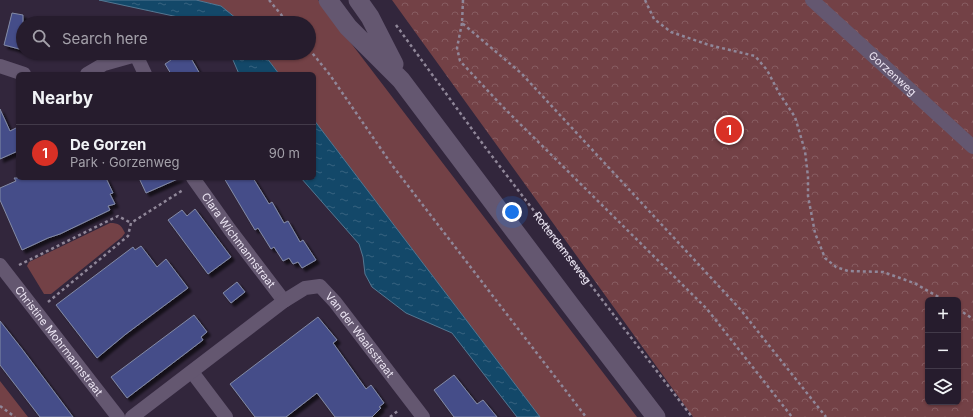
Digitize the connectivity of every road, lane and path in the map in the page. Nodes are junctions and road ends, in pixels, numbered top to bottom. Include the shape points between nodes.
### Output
1 (269, 0) edge
2 (328, 0) edge
3 (358, 0) edge
4 (463, 0) edge
5 (645, 0) edge
6 (812, 0) edge
7 (282, 16) edge
8 (392, 19) dead end
9 (462, 23) junction
10 (316, 58) edge
11 (118, 60) edge
12 (138, 60) edge
13 (0, 66) edge
14 (18, 72) edge
15 (90, 72) edge
16 (144, 72) edge
17 (401, 80) junction
18 (973, 147) edge
19 (194, 180) edge
20 (131, 224) junction
21 (3, 268) edge
22 (939, 297) edge
23 (284, 301) junction
24 (961, 311) edge
25 (36, 312) junction
26 (973, 319) edge
27 (192, 372) junction
28 (0, 406) edge
29 (15, 417) edge
30 (118, 417) edge
31 (132, 417) edge
32 (226, 417) edge
33 (423, 417) edge
34 (586, 417) edge
35 (656, 417) edge
36 (692, 417) edge
37 (792, 417) edge
38 (826, 417) edge

1 - 7 path
2 - 17 main road via 348,27
3 - 17 main road via 370,18
4 - 9 path
5 - 22 path via 654,19 671,32 709,45 755,56 767,70 778,93 795,117 805,151 808,196 815,233 825,258 836,267 848,271 883,272 914,283
6 - 18 street, Gorzenweg
8 - 36 path, Rotterdamseweg via 485,147
9 - 37 path via 457,48 460,61 706,310
9 - 38 path via 521,73 740,309
10 - 34 path via 392,165
11 - 15 street
12 - 16 street
13 - 14 street
17 - 35 main road
19 - 20 path
19 - 23 street, Clara Wichmannstraat
20 - 21 path via 118,216
20 - 25 path via 128,236
21 - 25 street, Christine Mohrmannstraat
23 - 27 street
23 - 33 street, Van der Waalsstraat via 305,288 320,286
24 - 26 path
25 - 30 street, Christine Mohrmannstraat
27 - 31 street
27 - 32 street
28 - 29 path

